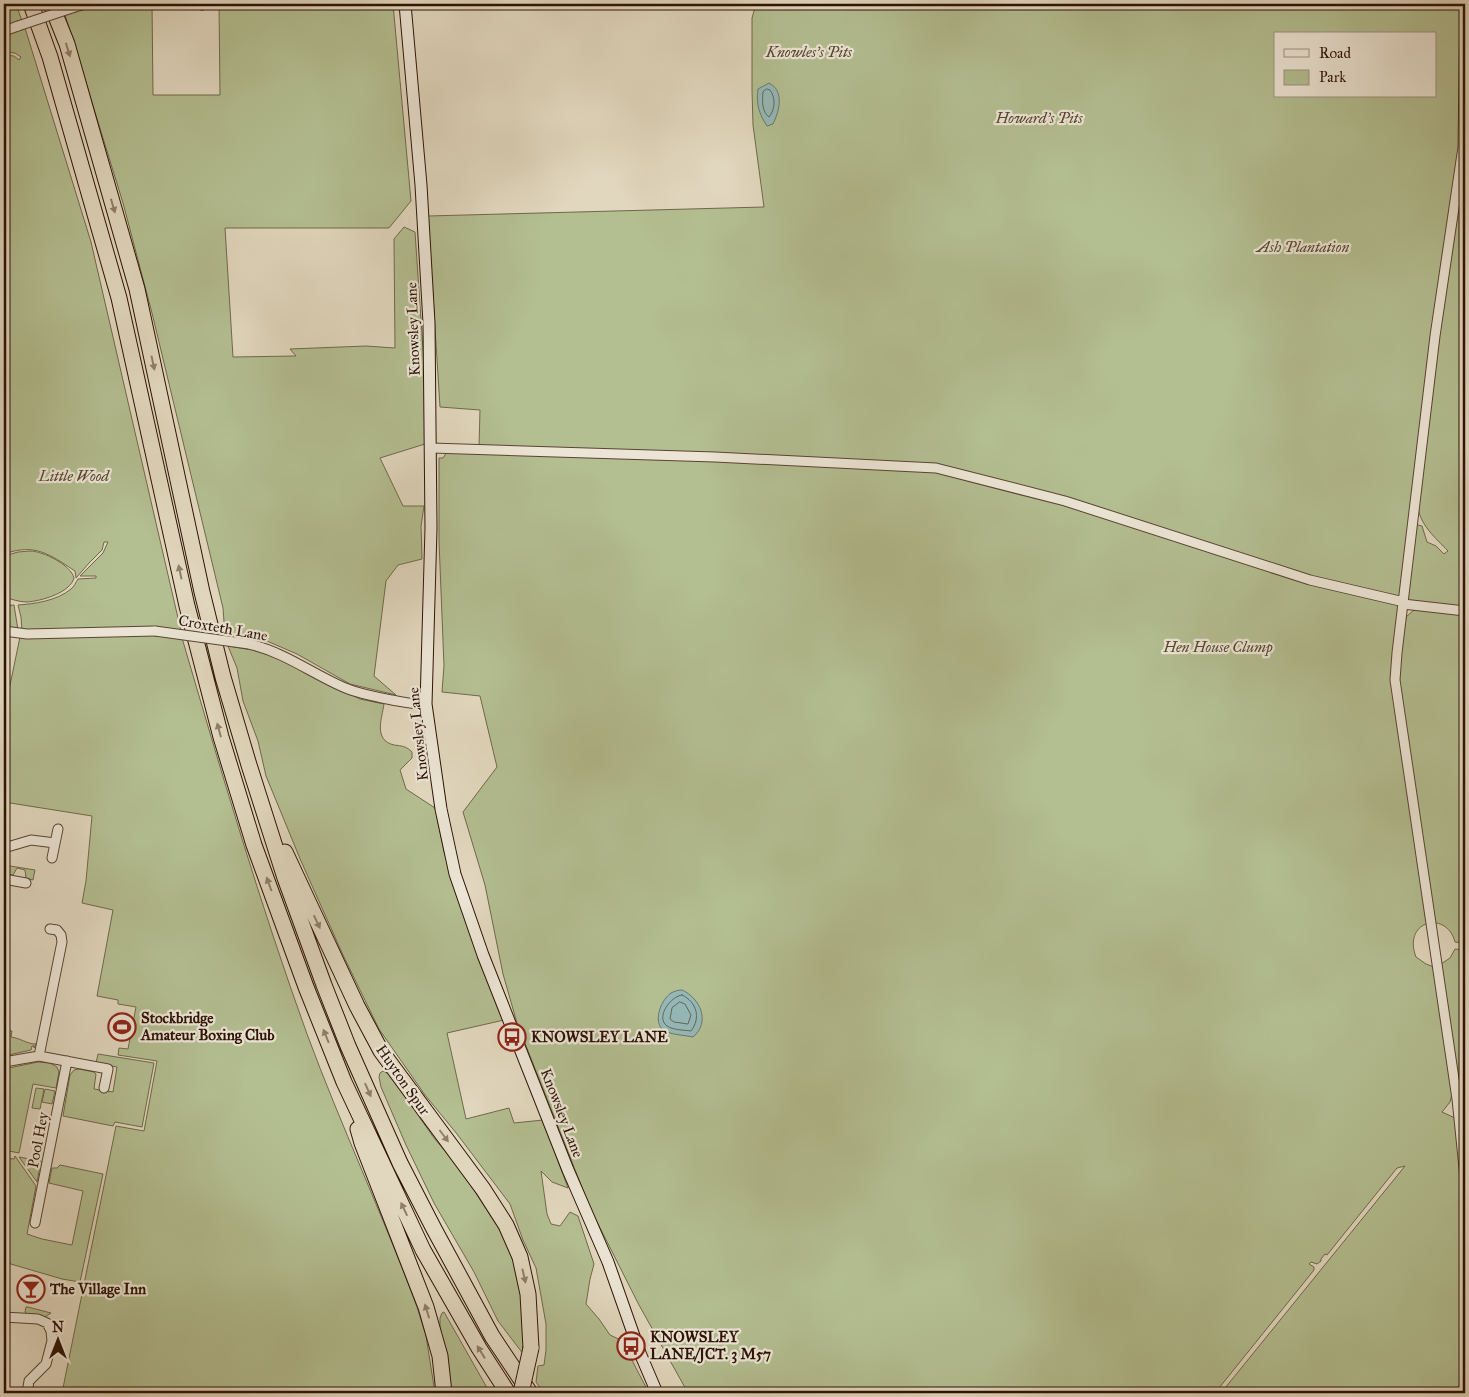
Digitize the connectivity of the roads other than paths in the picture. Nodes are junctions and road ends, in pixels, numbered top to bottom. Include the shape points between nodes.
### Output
1 (31, 4) edge
2 (51, 4) edge
3 (86, 4) edge
4 (405, 4) edge
5 (1465, 4) edge
6 (4, 31) edge
7 (431, 448) junction
8 (1403, 603) junction
9 (1465, 611) edge
10 (4, 631) edge
11 (426, 704) junction
12 (248, 765) junction
13 (58, 829) dead end
14 (55, 843) junction
15 (4, 848) edge
16 (52, 858) dead end
17 (4, 878) edge
18 (22, 879) dead end
19 (50, 929) dead end
20 (39, 1056) junction
21 (67, 1061) junction
22 (4, 1062) edge
23 (344, 1082) junction
24 (104, 1088) dead end
25 (1465, 1178) edge
26 (35, 1224) dead end
27 (4, 1317) edge
28 (27, 1393) edge
29 (444, 1393) edge
30 (508, 1393) edge
31 (521, 1393) edge
32 (530, 1393) edge
33 (657, 1393) edge

23 -> 1 highway via 258,854 221,737 187,606 119,298 50,57
2 -> 12 highway via 67,44 137,288 202,592
3 - 6 street, bridge
4 - 7 main road, Knowsley Lane via 428,304
5 - 8 street via 1462,147 1435,336
7 - 8 street via 936,468 1065,501 1310,580
7 - 11 main road, Knowsley Lane
8 - 9 street
8 - 25 street via 1395,671 1396,693
10 - 11 street, Croxteth Lane, bridge via 27,634 155,631 249,644 271,650 358,693
11 - 33 main road, Knowsley Lane via 441,809 458,883 483,955 608,1262
12 -> 31 highway, Huyton Spur, bridge via 317,921 381,1051 483,1189 506,1225 520,1257 528,1294 530,1348
12 -> 32 highway via 312,953 376,1110 438,1238 492,1336
13 - 14 street
14 - 15 street via 31,840
14 - 16 street
17 - 18 street
19 - 20 street via 57,930 62,942
20 - 21 street
20 - 22 street
21 - 24 street via 108,1069
21 - 26 street, Pool Hey
29 -> 23 highway via 440,1356 426,1307 362,1143
30 -> 23 highway via 478,1348 423,1250
27 - 28 street via 38,1319 47,1323 51,1331 46,1364 29,1382

